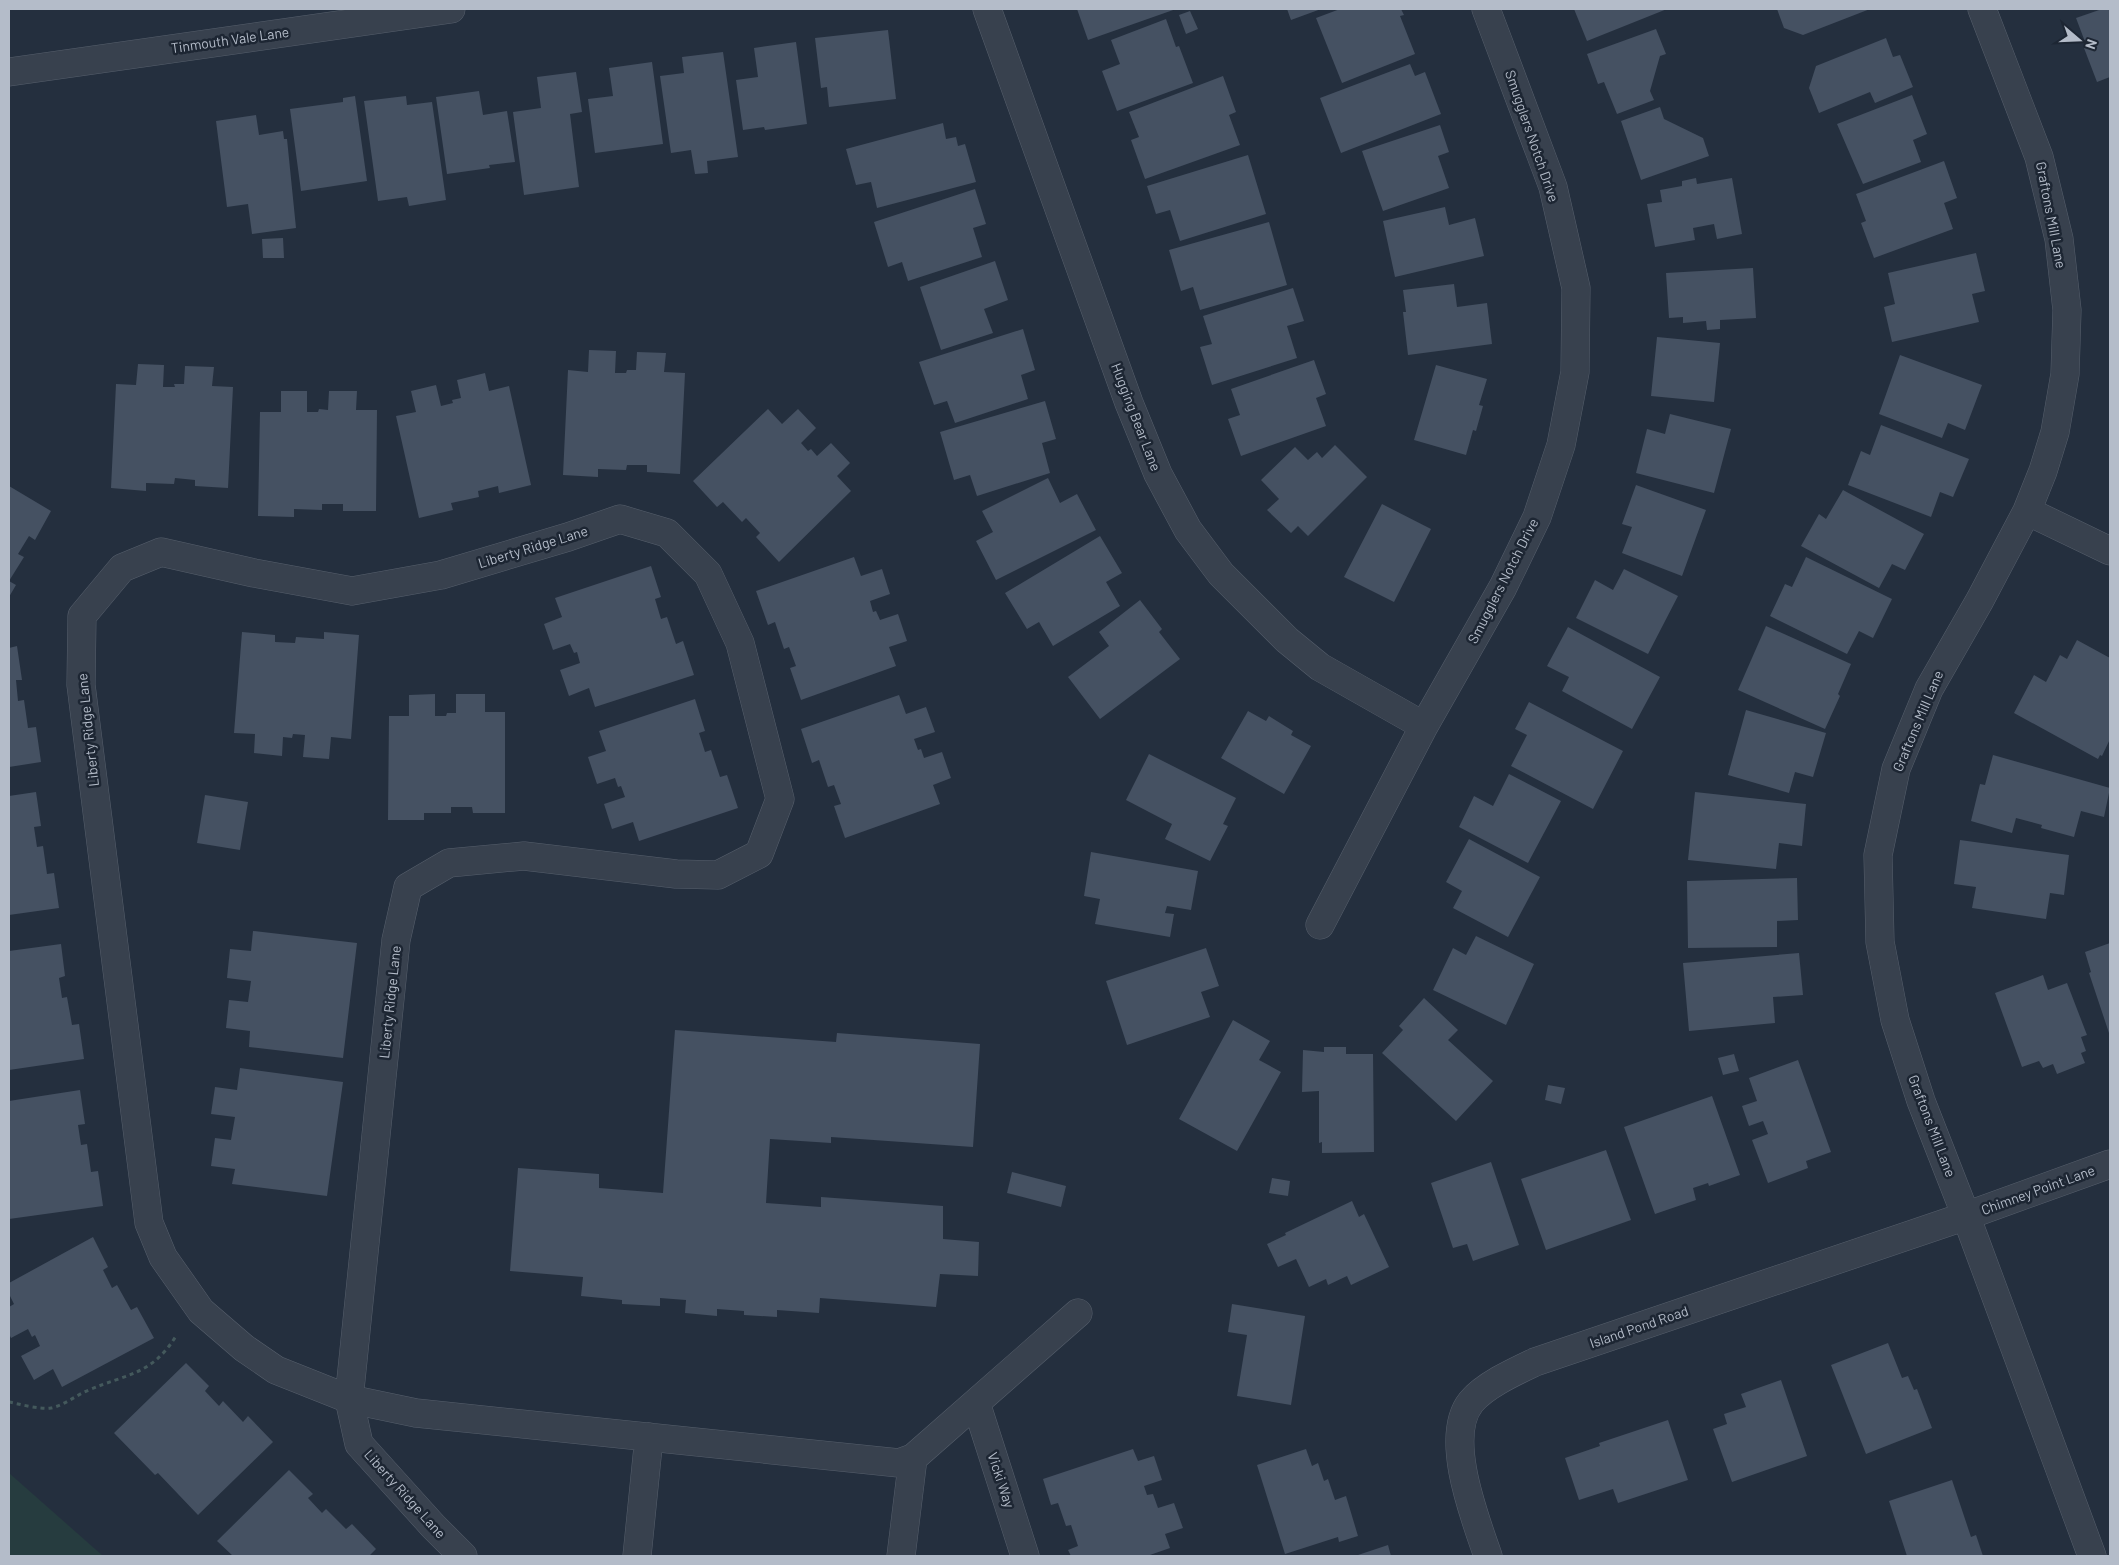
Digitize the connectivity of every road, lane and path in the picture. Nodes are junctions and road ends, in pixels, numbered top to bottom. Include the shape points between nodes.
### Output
1 (450, 9) edge
2 (987, 9) edge
3 (1486, 9) edge
4 (1982, 9) edge
5 (9, 72) edge
6 (2027, 511) junction
7 (2110, 551) edge
8 (1424, 726) junction
9 (1320, 925) dead end
10 (2110, 1164) edge
11 (1966, 1216) junction
12 (196, 1304) junction
13 (1078, 1313) dead end
14 (348, 1398) junction
15 (9, 1402) edge
16 (976, 1403) junction
17 (649, 1437) junction
18 (913, 1458) junction
19 (463, 1556) edge
20 (637, 1556) edge
21 (902, 1556) edge
22 (1025, 1556) edge
23 (1488, 1556) edge
24 (2092, 1556) edge

1 - 5 street, Tinmouth Vale Lane
2 - 8 street, Hugging Bear Lane via 1129,403 1158,474 1188,530 1221,574 1287,640 1320,667
3 - 8 street, Smugglers Notch Drive via 1553,187 1576,288 1574,372 1561,445 1537,517 1503,587
4 - 6 street, Graftons Mill Lane via 2039,157 2058,239 2067,310 2065,374 2055,432 2044,471
6 - 7 street
6 - 11 street, Graftons Mill Lane via 1929,689 1896,769 1878,855 1880,942 1895,1020 1921,1100
8 - 9 street, Smugglers Notch Drive
10 - 11 street, Chimney Point Lane
11 - 23 street, Island Pond Road via 1536,1362 1505,1376 1472,1401 1464,1414 1460,1434 1464,1478
11 - 24 street, Graftons Mill Lane
12 - 14 street, Liberty Ridge Lane via 244,1348 276,1370
12 - 14 street, Liberty Ridge Lane via 163,1257 149,1223 81,685 82,616 122,568 161,552 352,591 441,574 620,519 667,533 708,574 740,643 780,799 759,854 718,875 676,874 524,856 449,863 408,887 396,940
12 - 15 path via 174,1340 150,1367 49,1408
13 - 16 street
14 - 17 street via 416,1413
14 - 19 street, Liberty Ridge Lane via 359,1444
16 - 18 street
16 - 22 street, Vicki Way
17 - 18 street via 900,1463
17 - 20 street
18 - 21 street

